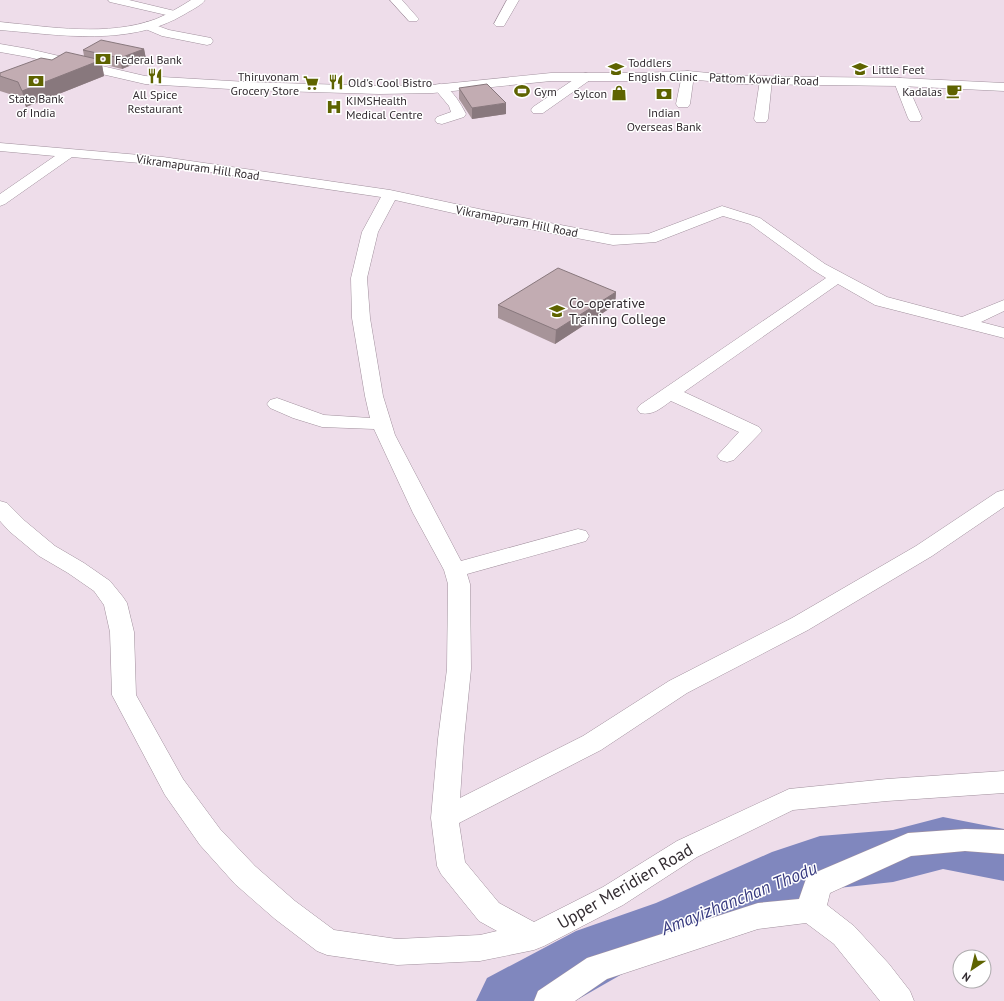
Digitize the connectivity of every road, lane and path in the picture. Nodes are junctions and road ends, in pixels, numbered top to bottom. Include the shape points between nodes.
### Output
1 (114, 0) edge
2 (199, 0) edge
3 (396, 0) edge
4 (513, 0) edge
5 (175, 14) junction
6 (413, 19) dead end
7 (500, 24) dead end
8 (0, 26) edge
9 (148, 26) junction
10 (207, 41) dead end
11 (0, 48) edge
12 (688, 75) junction
13 (586, 77) junction
14 (766, 80) junction
15 (900, 82) junction
16 (1004, 87) edge
17 (440, 88) junction
18 (683, 104) dead end
19 (538, 110) dead end
20 (915, 118) dead end
21 (761, 119) dead end
22 (442, 120) dead end
23 (0, 148) edge
24 (70, 152) junction
25 (390, 194) junction
26 (0, 201) edge
27 (838, 277) junction
28 (1004, 305) edge
29 (965, 322) junction
30 (1004, 333) edge
31 (670, 393) junction
32 (277, 404) dead end
33 (647, 409) dead end
34 (382, 424) junction
35 (726, 456) dead end
36 (1004, 497) edge
37 (0, 508) edge
38 (578, 536) dead end
39 (455, 570) junction
40 (1004, 782) edge
41 (445, 818) junction
42 (1004, 842) edge
43 (811, 910) junction
44 (534, 937) junction
45 (549, 1001) edge
46 (899, 1001) edge

1 - 5 street
2 - 5 main road
3 - 6 street
4 - 7 street
5 - 9 main road
8 - 9 main road via 66,31 117,31
9 - 10 street via 166,33
11 - 17 main road, Pattom Kowdiar Road via 121,76 175,83 379,90
12 - 13 main road, Pattom Kowdiar Road
12 - 14 main road, Pattom Kowdiar Road
12 - 18 street
13 - 17 main road, Pattom Kowdiar Road via 509,80
13 - 19 street
14 - 15 main road, Pattom Kowdiar Road
14 - 21 street
15 - 16 main road, Pattom Kowdiar Road
15 - 20 street
17 - 22 street via 459,114
23 - 24 street, Vikramapuram Hill Road
24 - 25 street, Vikramapuram Hill Road via 163,161
24 - 26 street
25 - 27 street, Vikramapuram Hill Road via 613,240 650,239 722,211 755,221 818,267
25 - 34 street via 370,232 359,278 361,318 374,396
27 - 29 street, Vikramapuram Hill Road via 881,301
27 - 31 street
28 - 29 street
29 - 30 street, Vikramapuram Hill Road
31 - 33 street
31 - 35 street via 752,431
32 - 34 street via 322,421
34 - 39 street via 385,435
36 - 41 street via 924,551 800,624 678,687 592,743
37 - 44 street, Upper Meridien Road via 47,551 102,586 115,603 122,632 124,695 174,787 210,837 244,875 285,910 327,942 396,952 480,948
38 - 39 street
39 - 41 street via 459,584 459,669
40 - 44 street, Upper Meridien Road via 789,800 687,849 613,896
41 - 44 street via 451,866 489,912
42 - 43 street via 965,840 908,845 817,886
43 - 45 street via 758,916 598,968
43 - 46 street via 844,936

